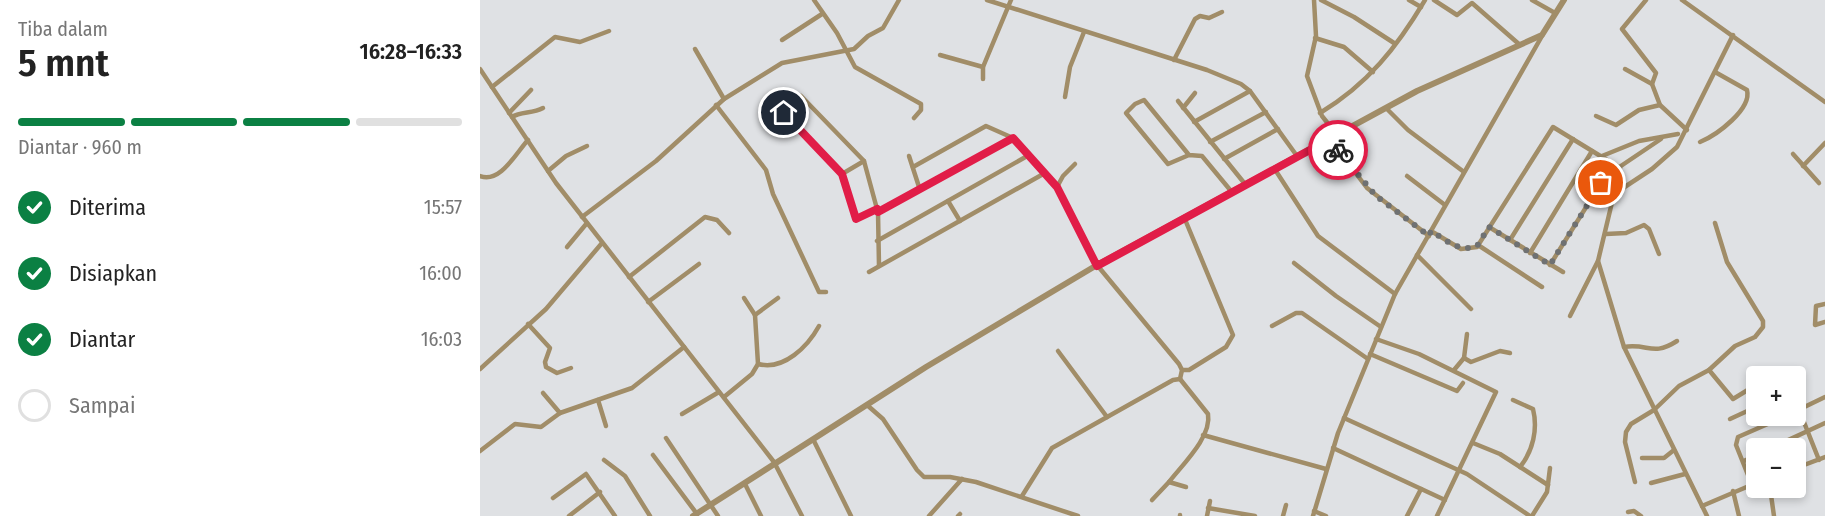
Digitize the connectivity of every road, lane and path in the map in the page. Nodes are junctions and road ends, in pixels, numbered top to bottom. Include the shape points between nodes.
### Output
1 (814, 0) edge
2 (899, 0) edge
3 (987, 0) edge
4 (1011, 0) edge
5 (1314, 0) edge
6 (1321, 0) edge
7 (1409, 0) edge
8 (1425, 0) edge
9 (1434, 0) edge
10 (1532, 0) edge
11 (1564, 0) edge
12 (1646, 0) edge
13 (1682, 0) edge
14 (1009, 7) junction
15 (1421, 7) junction
16 (1222, 12) dead end
17 (1555, 13) junction
18 (822, 14) junction
19 (609, 31) dead end
20 (1084, 32) junction
21 (1542, 35) junction
22 (1733, 35) junction
23 (1315, 38) junction
24 (782, 40) dead end
25 (1394, 43) junction
26 (1520, 45) junction
27 (695, 49) dead end
28 (847, 52) junction
29 (940, 55) dead end
30 (1174, 60) junction
31 (984, 67) junction
32 (480, 69) edge
33 (1625, 69) dead end
34 (1373, 72) junction
35 (1715, 72) junction
36 (983, 79) dead end
37 (1652, 84) junction
38 (492, 87) junction
39 (531, 90) dead end
40 (1250, 91) junction
41 (1195, 93) dead end
42 (1065, 97) dead end
43 (724, 99) junction
44 (1178, 101) dead end
45 (1825, 102) edge
46 (716, 105) junction
47 (1660, 105) junction
48 (543, 108) dead end
49 (1184, 108) junction
50 (1387, 109) junction
51 (1266, 112) junction
52 (1320, 113) junction
53 (510, 115) junction
54 (1596, 116) dead end
55 (914, 118) dead end
56 (1194, 122) junction
57 (1278, 129) junction
58 (1687, 130) junction
59 (1678, 134) dead end
60 (1337, 135) junction
61 (1663, 137) junction
62 (1013, 138) junction
63 (1330, 139) junction
64 (1573, 139) junction
65 (528, 140) junction
66 (1210, 142) junction
67 (1700, 142) dead end
68 (587, 146) dead end
69 (1824, 147) edge
70 (1592, 151) junction
71 (1793, 153) dead end
72 (1029, 155) junction
73 (1189, 155) junction
74 (909, 156) dead end
75 (1298, 156) junction
76 (1602, 156) junction
77 (1224, 159) junction
78 (864, 161) junction
79 (1075, 164) dead end
80 (1613, 164) junction
81 (1803, 166) junction
82 (913, 167) junction
83 (1274, 168) junction
84 (1620, 168) junction
85 (548, 171) junction
86 (1464, 172) junction
87 (1045, 173) junction
88 (842, 174) junction
89 (480, 176) edge
90 (1407, 176) dead end
91 (1605, 176) junction
92 (1819, 183) dead end
93 (1245, 184) junction
94 (1057, 187) junction
95 (920, 190) junction
96 (1231, 191) junction
97 (948, 201) junction
98 (1445, 206) junction
99 (877, 210) junction
100 (582, 217) junction
101 (1184, 218) junction
102 (960, 221) junction
103 (587, 223) junction
104 (1715, 223) dead end
105 (1489, 227) junction
106 (729, 232) dead end
107 (1430, 233) junction
108 (1606, 234) junction
109 (877, 240) junction
110 (1510, 240) junction
111 (602, 243) junction
112 (1478, 245) junction
113 (567, 247) dead end
114 (1530, 253) junction
115 (1659, 254) dead end
116 (1417, 255) junction
117 (1598, 261) junction
118 (1294, 263) dead end
119 (699, 264) dead end
120 (1550, 265) junction
121 (879, 266) junction
122 (1097, 266) junction
123 (869, 272) dead end
124 (1563, 272) dead end
125 (629, 277) junction
126 (1542, 287) dead end
127 (826, 292) dead end
128 (1395, 294) junction
129 (744, 298) dead end
130 (778, 298) dead end
131 (648, 302) junction
132 (1825, 304) edge
133 (1472, 309) dead end
134 (755, 315) junction
135 (1570, 316) dead end
136 (1825, 322) edge
137 (528, 324) junction
138 (819, 326) dead end
139 (1272, 326) dead end
140 (1381, 327) junction
141 (1467, 334) dead end
142 (1376, 339) junction
143 (1677, 341) dead end
144 (684, 347) junction
145 (1624, 347) junction
146 (1058, 351) dead end
147 (1510, 353) dead end
148 (1369, 356) junction
149 (1464, 358) junction
150 (1471, 362) junction
151 (758, 364) junction
152 (571, 368) dead end
153 (480, 369) edge
154 (1182, 369) junction
155 (1454, 370) junction
156 (1709, 370) junction
157 (1466, 375) junction
158 (1180, 379) junction
159 (1463, 383) dead end
160 (1746, 391) edge
161 (719, 392) junction
162 (543, 393) dead end
163 (724, 397) junction
164 (1825, 397) edge
165 (598, 400) junction
166 (1513, 400) dead end
167 (867, 405) junction
168 (1806, 406) edge
169 (1654, 411) junction
170 (1746, 412) edge
171 (560, 413) junction
172 (682, 414) dead end
173 (1107, 417) junction
174 (1344, 418) junction
175 (1730, 419) dead end
176 (1825, 423) edge
177 (606, 426) dead end
178 (1763, 426) edge
179 (1805, 426) edge
180 (1808, 431) junction
181 (1203, 435) junction
182 (666, 438) dead end
183 (1793, 438) edge
184 (813, 439) junction
185 (1473, 443) junction
186 (1333, 448) junction
187 (1674, 450) junction
188 (480, 452) edge
189 (653, 455) dead end
190 (1825, 457) edge
191 (1642, 458) dead end
192 (1819, 459) junction
193 (604, 460) dead end
194 (1744, 461) joint
195 (774, 462) junction
196 (1806, 464) edge
197 (1746, 466) edge
198 (1520, 467) junction
199 (1550, 468) dead end
200 (1326, 469) junction
201 (1460, 470) junction
202 (1685, 474) junction
203 (962, 479) junction
204 (1169, 482) junction
205 (1635, 482) dead end
206 (1651, 483) dead end
207 (745, 484) junction
208 (1548, 486) junction
209 (1186, 487) dead end
210 (1746, 487) edge
211 (1421, 489) junction
212 (1733, 491) junction
213 (600, 492) junction
214 (1022, 496) junction
215 (553, 498) dead end
216 (1771, 498) edge
217 (1152, 500) dead end
218 (1445, 500) junction
219 (1210, 501) dead end
220 (1286, 504) dead end
221 (712, 505) junction
222 (1702, 506) junction
223 (1208, 508) junction
224 (1628, 512) dead end
225 (613, 514) edge
226 (1313, 514) edge
227 (695, 515) edge
228 (569, 516) edge
229 (606, 516) edge
230 (650, 516) edge
231 (718, 516) edge
232 (761, 516) edge
233 (802, 516) edge
234 (850, 516) edge
235 (929, 516) edge
236 (1078, 516) edge
237 (1207, 516) edge
238 (1255, 516) edge
239 (1283, 516) edge
240 (1326, 516) edge
241 (1407, 516) edge
242 (1437, 516) edge
243 (1531, 516) edge
244 (1641, 516) edge
245 (1707, 516) edge
246 (1739, 516) edge
247 (1774, 516) edge

1 - 18 street
2 - 28 street via 881,30
3 - 14 street
4 - 14 street
5 - 23 street
6 - 25 street
7 - 15 street
8 - 15 street
9 - 26 street via 1458,15 1472,3
10 - 17 street
11 - 17 street
12 - 37 street via 1622,29 1656,73
13 - 22 street
14 - 20 street
14 - 31 street
15 - 25 street
16 - 30 street via 1195,19
17 - 21 street
18 - 24 street
18 - 28 street
19 - 38 street via 580,42 555,37
20 - 30 street
20 - 42 street via 1070,67
21 - 26 street
21 - 86 street
22 - 35 street
22 - 45 street
23 - 34 street via 1344,46
23 - 52 street via 1307,76
25 - 34 street
26 - 50 street
27 - 43 street
28 - 43 street via 782,63
28 - 55 street via 855,67 919,103 922,108
29 - 31 street
30 - 40 street via 1224,76
31 - 36 street
32 - 38 street
33 - 37 street
34 - 52 street via 1350,95
35 - 58 street
35 - 67 street via 1747,90 1749,96 1722,128
37 - 47 street
38 - 53 street
39 - 53 street
40 - 51 street
40 - 56 street
41 - 49 street
43 - 46 street
44 - 49 street
46 - 100 street via 656,160
46 - 127 street via 766,170 816,289
47 - 54 street via 1639,110 1616,125
47 - 58 street
48 - 53 street
49 - 56 street
50 - 60 street
50 - 86 street
51 - 57 street
51 - 66 street
52 - 60 street
53 - 65 street
56 - 66 street
57 - 75 street
57 - 77 street
58 - 108 street via 1677,147 1652,169 1614,194
59 - 61 street
60 - 63 street
61 - 76 street via 1639,141
61 - 84 street
62 - 72 street
62 - 82 street via 986,126
62 - 95 street
63 - 75 street
63 - 107 street via 1367,188
64 - 70 street
64 - 105 street via 1552,129
64 - 110 street
65 - 85 street
65 - 89 street via 500,173 488,178
66 - 77 street
68 - 85 street
69 - 81 street
70 - 76 street
70 - 114 street
71 - 81 street
72 - 87 street
72 - 97 street
73 - 73 street via 1143,100 1126,113 1168,164
73 - 96 street via 1202,156
74 - 82 street
75 - 83 street
76 - 80 street
77 - 93 street
78 - 88 street
78 - 88 street via 801,96 784,113
78 - 99 street
79 - 94 street
80 - 84 street
80 - 91 street
81 - 92 street
82 - 95 street
83 - 93 street
83 - 128 street via 1318,236
84 - 91 street
85 - 100 street
86 - 98 street
87 - 94 street
87 - 102 street
88 - 99 street via 856,219
90 - 98 street
91 - 120 street
93 - 96 street
94 - 122 street
95 - 99 street
96 - 101 street
97 - 102 street
97 - 109 street
98 - 107 street
99 - 109 street
100 - 103 street
101 - 122 street
101 - 154 street via 1233,335 1226,347 1189,369
102 - 121 street
103 - 111 street
103 - 113 street
104 - 156 street via 1727,262 1763,327 1755,337 1723,355
105 - 110 street
105 - 112 street
106 - 125 street via 717,220 705,217
107 - 112 street via 1461,249
107 - 116 street
108 - 115 street via 1626,233 1644,225
108 - 117 street
109 - 121 street
110 - 114 street
111 - 125 street
111 - 137 street via 565,289
112 - 126 street
114 - 120 street
116 - 128 street
116 - 133 street
117 - 135 street
117 - 145 street
118 - 140 street
119 - 131 street
120 - 124 street
121 - 123 street
122 - 154 street
122 - 167 street
125 - 131 street
128 - 140 street
129 - 134 street
130 - 134 street
131 - 144 street
132 - 136 street via 1816,306 1815,325
134 - 151 street
137 - 152 street via 550,348 546,367 557,374
137 - 153 street
138 - 151 street via 798,353 771,365
139 - 148 street via 1302,313
140 - 142 street
141 - 149 street
142 - 148 street
142 - 155 street
143 - 145 street via 1657,351
144 - 161 street
144 - 165 street via 632,388
145 - 169 street
146 - 173 street
147 - 150 street via 1500,351
148 - 159 street via 1457,391
148 - 174 street
149 - 150 street
149 - 155 street
150 - 157 street
151 - 163 street
154 - 158 street
155 - 157 street
156 - 160 street via 1733,399
156 - 169 street via 1679,386
157 - 185 street via 1496,392
158 - 173 street
158 - 181 street via 1208,414
161 - 163 street
161 - 172 street
162 - 171 street
163 - 195 street
164 - 168 street
165 - 171 street
165 - 177 street
166 - 198 street via 1533,409 1536,420 1531,450
167 - 184 street
167 - 203 street via 883,419 921,474 928,478
169 - 187 street
169 - 205 street via 1631,424 1626,432
170 - 175 street
171 - 188 street via 541,427 515,424
173 - 214 street via 1049,450
174 - 186 street
174 - 201 street
176 - 180 street
178 - 194 street via 1738,437 1736,445
179 - 180 street
180 - 183 street
180 - 192 street
181 - 200 street
181 - 204 street
182 - 221 street
184 - 195 street
184 - 234 street
185 - 198 street
185 - 201 street
186 - 200 street
186 - 211 street
187 - 191 street via 1664,458
187 - 202 street
189 - 227 street
190 - 192 street
192 - 196 street
193 - 230 street via 625,476
194 - 197 street
195 - 207 street
195 - 233 street
198 - 208 street
199 - 208 street
200 - 226 street
201 - 218 street
201 - 243 street
202 - 206 street
202 - 222 street
203 - 214 street
203 - 235 street
204 - 209 street
204 - 217 street
207 - 221 street
207 - 232 street
208 - 243 street via 1543,502
210 - 212 street
211 - 218 street
211 - 241 street
212 - 222 street
212 - 246 street
213 - 215 street via 586,474
213 - 225 street
213 - 228 street
214 - 236 street
216 - 247 street
218 - 242 street
219 - 223 street
220 - 239 street
221 - 227 street
221 - 231 street
222 - 245 street
223 - 237 street
223 - 238 street
224 - 244 street
225 - 229 street
226 - 240 street

